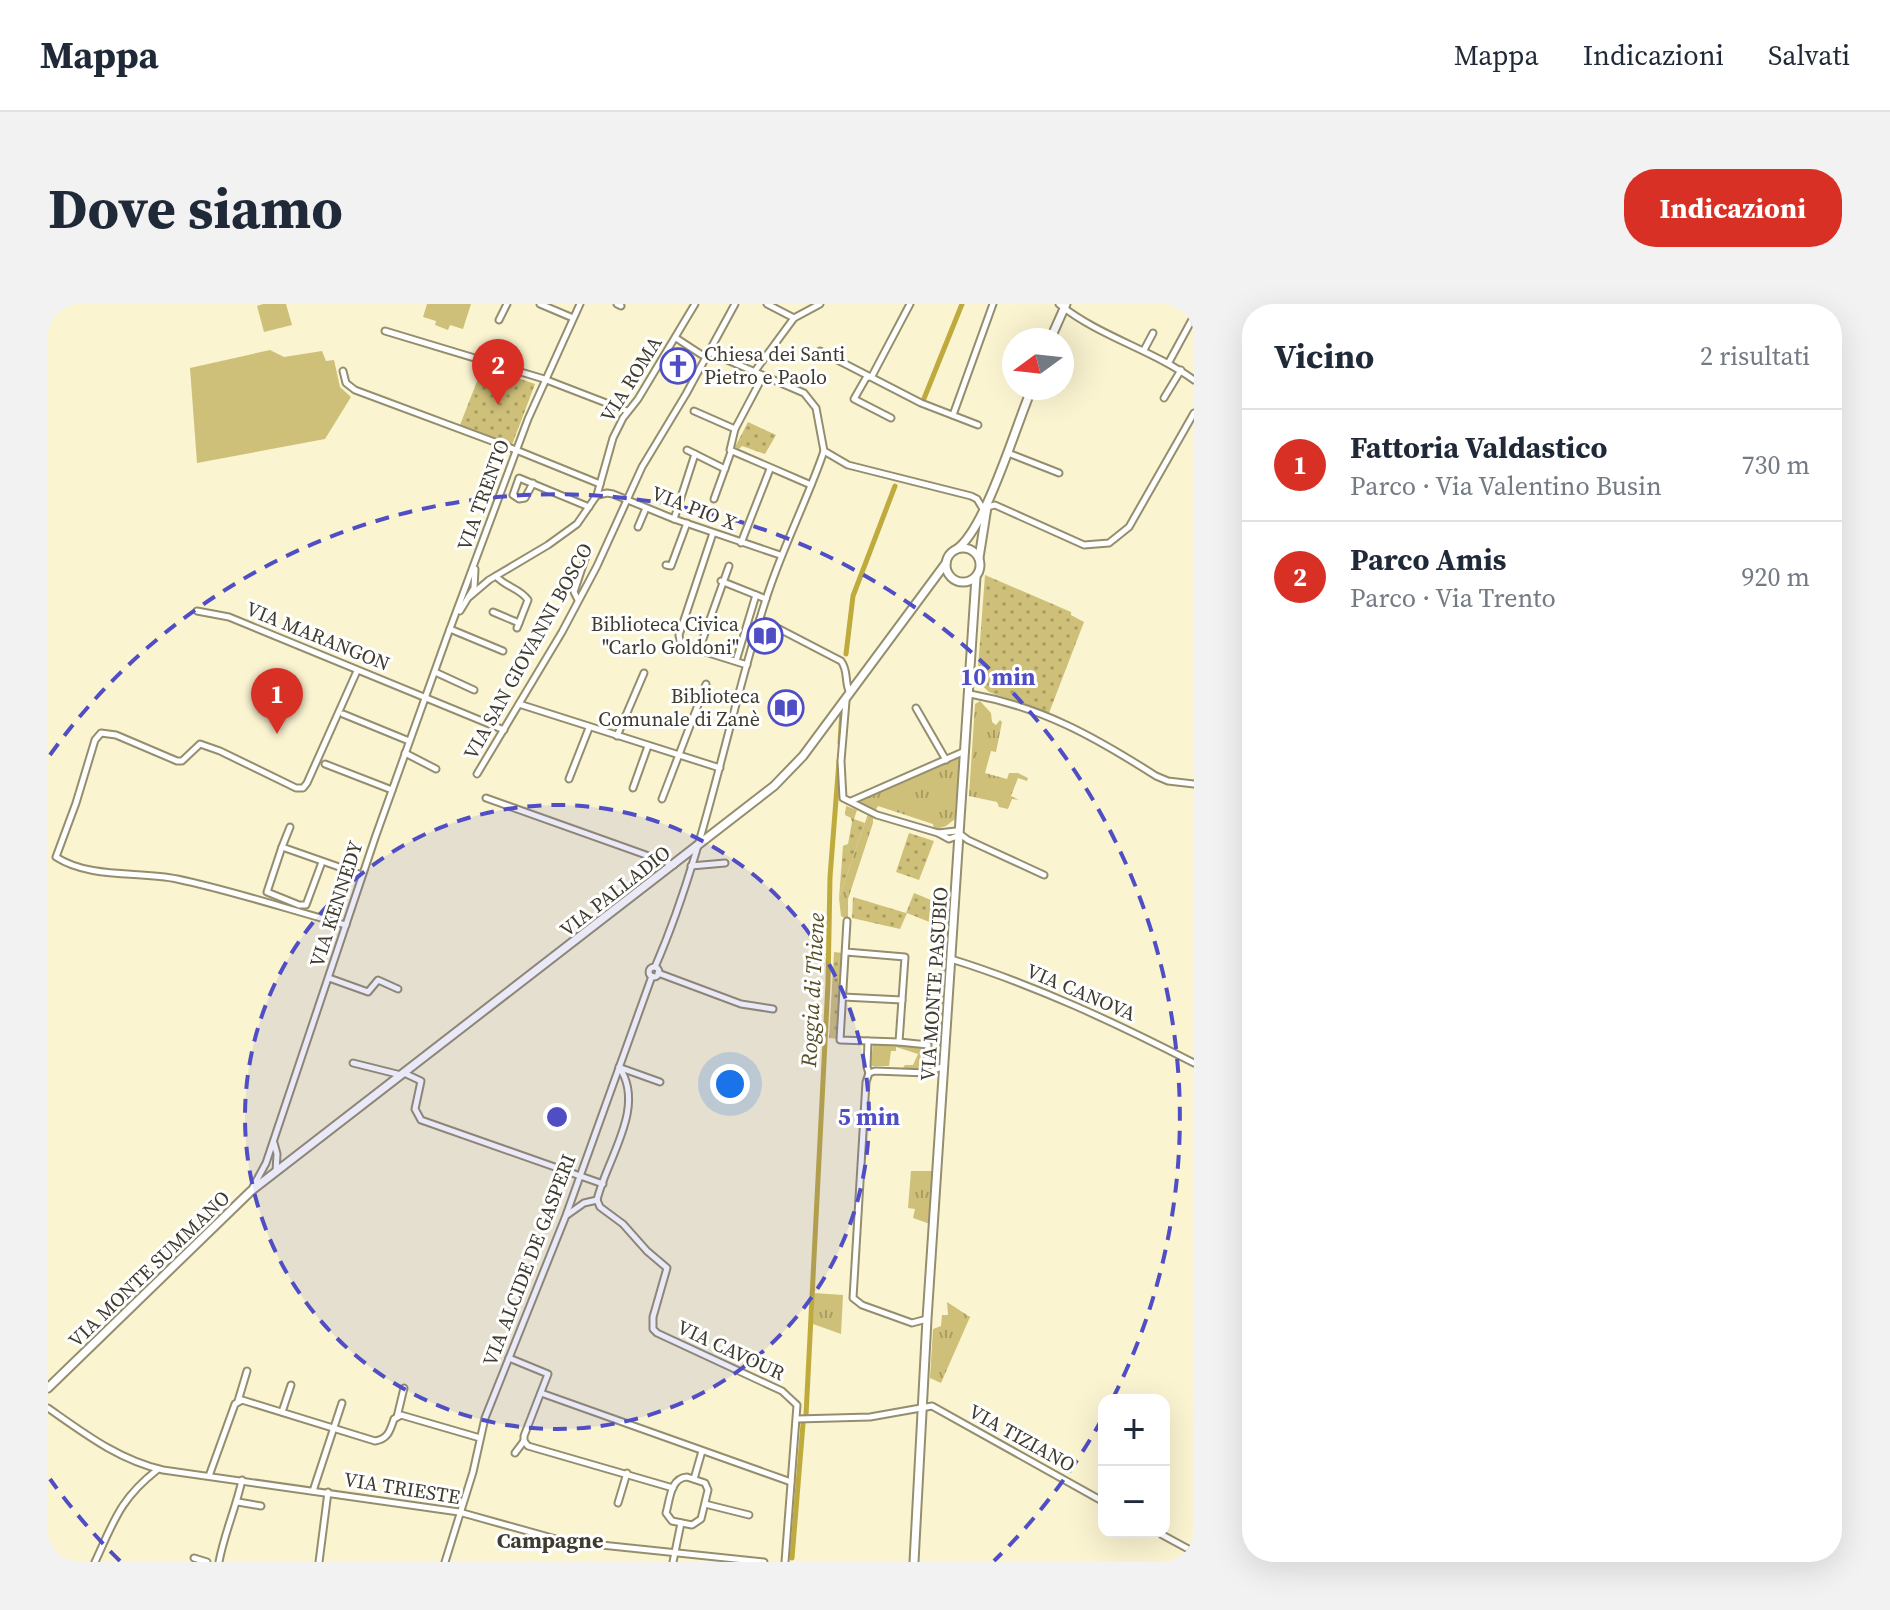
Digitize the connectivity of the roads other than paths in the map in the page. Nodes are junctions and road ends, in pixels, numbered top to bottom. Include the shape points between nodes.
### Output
1 (507, 304) edge
2 (540, 304) edge
3 (580, 304) edge
4 (695, 304) edge
5 (735, 304) edge
6 (767, 304) edge
7 (820, 304) edge
8 (910, 304) edge
9 (993, 304) edge
10 (1063, 305) edge
11 (1194, 316) edge
12 (573, 318) junction
13 (794, 318) junction
14 (499, 320) dead end
15 (1054, 328) edge
16 (385, 331) dead end
17 (1153, 333) dead end
18 (676, 338) junction
19 (1144, 350) junction
20 (820, 351) dead end
21 (706, 354) junction
22 (1169, 362) junction
23 (1181, 370) junction
24 (343, 371) dead end
25 (755, 371) junction
26 (763, 376) junction
27 (872, 376) junction
28 (544, 379) junction
29 (1194, 380) edge
30 (1164, 398) dead end
31 (1027, 400) edge
32 (627, 411) junction
33 (694, 411) dead end
34 (1194, 413) edge
35 (953, 415) junction
36 (891, 418) dead end
37 (978, 425) dead end
38 (735, 429) junction
39 (516, 450) junction
40 (687, 450) dead end
41 (824, 451) junction
42 (731, 452) junction
43 (1007, 453) junction
44 (695, 454) junction
45 (725, 469) junction
46 (770, 469) junction
47 (1059, 473) dead end
48 (604, 474) junction
49 (533, 483) junction
50 (600, 484) junction
51 (811, 485) junction
52 (503, 491) junction
53 (607, 493) junction
54 (513, 495) junction
55 (597, 495) junction
56 (989, 497) junction
57 (626, 499) junction
58 (714, 499) dead end
59 (977, 499) junction
60 (589, 507) junction
61 (646, 508) junction
62 (985, 511) junction
63 (674, 519) junction
64 (687, 523) junction
65 (638, 527) dead end
66 (972, 532) junction
67 (713, 533) junction
68 (982, 540) junction
69 (741, 543) junction
70 (957, 549) junction
71 (588, 550) dead end
72 (780, 555) junction
73 (978, 558) junction
74 (946, 563) junction
75 (666, 565) dead end
76 (729, 566) dead end
77 (496, 575) junction
78 (976, 577) junction
79 (489, 580) junction
80 (472, 581) junction
81 (721, 581) junction
82 (957, 581) junction
83 (927, 589) junction
84 (466, 595) junction
85 (756, 595) junction
86 (766, 599) junction
87 (578, 600) junction
88 (975, 600) junction
89 (197, 611) dead end
90 (493, 612) dead end
91 (760, 619) junction
92 (451, 627) junction
93 (699, 650) junction
94 (503, 651) dead end
95 (736, 661) junction
96 (747, 665) junction
97 (357, 671) junction
98 (435, 672) junction
99 (644, 673) dead end
100 (706, 684) dead end
101 (474, 690) dead end
102 (970, 694) junction
103 (848, 696) junction
104 (426, 697) junction
105 (519, 704) junction
106 (916, 708) dead end
107 (343, 714) dead end
108 (589, 728) junction
109 (504, 730) junction
110 (617, 736) junction
111 (409, 741) junction
112 (648, 746) junction
113 (966, 751) junction
114 (405, 753) junction
115 (678, 755) junction
116 (946, 760) junction
117 (325, 764) dead end
118 (720, 768) junction
119 (436, 769) dead end
120 (477, 774) dead end
121 (569, 779) dead end
122 (1194, 784) edge
123 (633, 788) dead end
124 (392, 790) junction
125 (486, 798) dead end
126 (662, 799) dead end
127 (851, 801) junction
128 (961, 819) junction
129 (290, 827) dead end
130 (948, 831) junction
131 (938, 833) junction
132 (960, 835) junction
133 (949, 839) junction
134 (282, 847) junction
135 (697, 847) junction
136 (959, 852) junction
137 (322, 862) junction
138 (725, 863) dead end
139 (675, 865) junction
140 (691, 866) junction
141 (362, 875) junction
142 (1044, 875) dead end
143 (847, 921) dead end
144 (346, 925) junction
145 (846, 952) junction
146 (951, 959) junction
147 (655, 972) junction
148 (329, 978) junction
149 (398, 989) dead end
150 (843, 997) junction
151 (902, 1000) junction
152 (773, 1009) dead end
153 (868, 1041) junction
154 (899, 1042) junction
155 (353, 1063) dead end
156 (1194, 1063) edge
157 (944, 1065) junction
158 (620, 1067) junction
159 (927, 1069) junction
160 (869, 1073) junction
161 (403, 1074) junction
162 (660, 1082) dead end
163 (943, 1082) junction
164 (273, 1142) junction
165 (277, 1154) junction
166 (293, 1159) junction
167 (266, 1163) junction
168 (275, 1173) junction
169 (579, 1174) junction
170 (603, 1184) junction
171 (251, 1191) junction
172 (597, 1200) junction
173 (565, 1218) junction
174 (927, 1319) junction
175 (912, 1323) junction
176 (926, 1337) junction
177 (509, 1358) junction
178 (247, 1371) dead end
179 (291, 1385) dead end
180 (48, 1388) edge
181 (404, 1388) dead end
182 (541, 1393) junction
183 (238, 1401) junction
184 (342, 1403) dead end
185 (923, 1406) junction
186 (48, 1408) edge
187 (282, 1412) junction
188 (397, 1417) junction
189 (797, 1419) junction
190 (334, 1429) junction
191 (480, 1438) junction
192 (524, 1441) junction
193 (702, 1451) junction
194 (515, 1453) dead end
195 (158, 1469) junction
196 (627, 1473) junction
197 (209, 1476) junction
198 (694, 1479) junction
199 (242, 1480) junction
200 (791, 1482) junction
201 (673, 1488) junction
202 (313, 1491) junction
203 (328, 1492) junction
204 (1098, 1499) edge
205 (238, 1502) junction
206 (618, 1503) dead end
207 (705, 1504) junction
208 (261, 1506) dead end
209 (459, 1512) junction
210 (749, 1515) dead end
211 (681, 1523) junction
212 (1168, 1538) edge
213 (676, 1552) junction
214 (1194, 1552) edge
215 (194, 1558) dead end
216 (95, 1562) edge
217 (207, 1562) edge
218 (219, 1562) edge
219 (319, 1562) edge
220 (445, 1562) edge
221 (673, 1562) edge
222 (764, 1562) edge
223 (785, 1562) edge
224 (914, 1562) edge

1 - 14 street
2 - 12 street
3 - 12 street, VIA TRENTO
4 - 18 street, VIA ROMA
5 - 21 street, VIA SAN GIOVANNI BOSCO
6 - 13 street
7 - 13 street
8 - 27 street
9 - 35 street
10 - 15 main road
10 - 19 street via 1087,326
11 - 22 street
12 - 28 street, VIA TRENTO
13 - 25 street
16 - 28 street
17 - 19 street
18 - 21 street
18 - 32 street, VIA ROMA
19 - 22 street
20 - 27 street
21 - 25 street
21 - 57 street, VIA SAN GIOVANNI BOSCO
22 - 23 street
23 - 29 street
23 - 30 street
24 - 39 street via 355,390
25 - 26 street
26 - 38 street
26 - 41 street via 811,400
27 - 35 street
27 - 36 street via 854,399
28 - 32 street
28 - 39 street, VIA TRENTO
31 - 43 main road
32 - 48 street, VIA ROMA
33 - 38 street
34 - 62 street via 1129,527 1109,543 1084,545 1000,506
35 - 37 street
38 - 42 street
39 - 50 street
39 - 52 street, VIA TRENTO
40 - 44 street
41 - 51 street, VIA ALCIDE DE GASPERI
41 - 59 street via 848,465
42 - 45 street
42 - 46 street
43 - 47 street
43 - 56 main road
44 - 45 street
44 - 63 street
45 - 58 street
46 - 51 street
46 - 69 street
48 - 50 street, VIA ROMA
48 - 53 street, VIA ROMA
49 - 54 street via 525,498
49 - 54 street via 519,478
49 - 60 street
50 - 55 street, VIA ROMA
51 - 72 street, VIA ALCIDE DE GASPERI
52 - 54 street
52 - 80 street, VIA TRENTO
53 - 55 street, VIA PIO X
53 - 57 street, VIA PIO X
55 - 60 street, VIA ROMA
56 - 59 street
56 - 62 main road
57 - 61 street, VIA PIO X
57 - 87 street, VIA SAN GIOVANNI BOSCO
59 - 62 street
60 - 77 street, VIA ROMA via 566,533
61 - 63 street, VIA PIO X
61 - 65 street
62 - 66 main road
62 - 68 main road
63 - 64 street, VIA PIO X
64 - 67 street, VIA PIO X
64 - 75 street via 671,566
66 - 68 main road
66 - 70 main road
67 - 69 street, VIA PIO X
67 - 93 street via 679,635 684,644
68 - 73 main road
69 - 72 street, VIA PIO X
70 - 73 main road
70 - 74 main road
71 - 87 street via 574,592
72 - 86 street, VIA ALCIDE DE GASPERI
73 - 78 main road
74 - 82 main road
74 - 83 main road, VIA PALLADIO
76 - 81 street
77 - 79 street, VIA ROMA
77 - 90 street via 528,600 518,625
78 - 82 main road
78 - 88 main road, VIA MONTE PASUBIO
79 - 80 street, VIA ROMA
79 - 84 street, VIA ROMA
80 - 84 street, VIA TRENTO
81 - 85 street
81 - 93 street
82 - 83 main road
82 - 88 main road
83 - 103 main road, VIA PALLADIO
84 - 92 street, VIA KENNEDY
85 - 86 street
85 - 95 street
86 - 91 street, VIA ALCIDE DE GASPERI
87 - 105 street, VIA SAN GIOVANNI BOSCO
88 - 102 main road, VIA MONTE PASUBIO
89 - 97 street, VIA MARANGON via 229,617
91 - 96 street, VIA ALCIDE DE GASPERI
91 - 103 street via 844,663
92 - 94 street
92 - 98 street, VIA KENNEDY
93 - 95 street
95 - 96 street
96 - 118 street, VIA ALCIDE DE GASPERI
97 - 104 street, VIA MARANGON
97 - 144 street via 307,783 299,789 200,744 177,761 101,733 56,857 99,871 176,878
98 - 101 street
98 - 104 street, VIA KENNEDY
99 - 110 street
100 - 115 street
102 - 113 main road, VIA MONTE PASUBIO
102 - 122 street via 1043,714 1087,733 1156,776
103 - 127 street via 841,796
103 - 135 main road, VIA PALLADIO via 774,786
104 - 109 street, VIA MARANGON
104 - 111 street, VIA KENNEDY
105 - 108 street
105 - 109 street, VIA SAN GIOVANNI BOSCO
106 - 116 street
107 - 111 street
108 - 110 street
108 - 121 street
109 - 120 street, VIA SAN GIOVANNI BOSCO
110 - 112 street
111 - 114 street, VIA KENNEDY
112 - 115 street
112 - 123 street
113 - 116 street
113 - 128 main road, VIA MONTE PASUBIO
114 - 119 street
114 - 124 street, VIA KENNEDY
115 - 118 street
115 - 126 street
116 - 127 street
117 - 124 street
118 - 135 street, VIA ALCIDE DE GASPERI
124 - 141 street, VIA KENNEDY
125 - 139 street
127 - 131 street via 877,815
128 - 130 street
128 - 132 main road, VIA MONTE PASUBIO
129 - 134 street
130 - 131 street
130 - 132 street
131 - 133 street
132 - 133 street
132 - 136 main road, VIA MONTE PASUBIO
132 - 142 street
133 - 136 street
134 - 137 street
134 - 137 street via 267,892 277,897 306,905
135 - 139 main road, VIA PALLADIO
135 - 140 street, VIA ALCIDE DE GASPERI
136 - 146 main road, VIA MONTE PASUBIO
137 - 141 street
138 - 140 street
139 - 161 main road, VIA PALLADIO
140 - 147 street, VIA ALCIDE DE GASPERI
141 - 144 street, VIA KENNEDY
143 - 145 street
144 - 148 street, VIA KENNEDY
145 - 150 street
145 - 151 street via 905,957
146 - 156 street, VIA CANOVA via 1091,1013
146 - 157 main road, VIA MONTE PASUBIO
147 - 152 street
147 - 158 street, VIA ALCIDE DE GASPERI
148 - 149 street via 368,992 378,980
148 - 164 street, VIA KENNEDY
150 - 151 street
150 - 153 street via 840,1040
151 - 154 street
153 - 154 street
153 - 160 street
154 - 159 street via 928,1045
155 - 161 street
157 - 159 street
157 - 163 main road, VIA MONTE PASUBIO
158 - 162 street
158 - 169 street, VIA ALCIDE DE GASPERI
158 - 170 street via 627,1112
159 - 160 street
159 - 163 street
160 - 175 street via 853,1298
161 - 166 main road, VIA PALLADIO
161 - 169 street via 421,1081 415,1109 421,1120
163 - 174 main road, VIA MONTE PASUBIO
164 - 165 street
164 - 167 street, VIA KENNEDY
165 - 166 street
165 - 168 street
166 - 168 main road, VIA PALLADIO
167 - 168 street
167 - 171 street, VIA KENNEDY
168 - 171 main road, VIA MONTE SUMMANO
169 - 170 street
169 - 173 street, VIA ALCIDE DE GASPERI
170 - 172 street
171 - 180 main road, VIA MONTE SUMMANO
172 - 173 street via 576,1207
172 - 189 street, VIA CAVOUR via 667,1268 653,1329 788,1395 797,1405
173 - 177 street, VIA ALCIDE DE GASPERI
174 - 175 street
174 - 176 main road, VIA MONTE PASUBIO
175 - 176 street
176 - 185 main road, VIA MONTE PASUBIO
177 - 182 street via 548,1374
177 - 191 street, VIA ALCIDE DE GASPERI
178 - 183 street
179 - 187 street
181 - 188 street
182 - 192 street
182 - 193 street
183 - 187 street
183 - 197 street
184 - 190 street
185 - 189 street via 870,1417
185 - 204 street, VIA TIZIANO via 932,1406
185 - 224 main road, VIA MONTE PASUBIO
186 - 195 street, VIA TRIESTE via 103,1446
187 - 190 street
188 - 190 street via 382,1440
188 - 191 street
189 - 200 street
190 - 202 street
191 - 209 street, VIA ALCIDE DE GASPERI
192 - 194 street
192 - 196 street via 533,1448
193 - 198 street
193 - 200 street
195 - 197 street, VIA TRIESTE
195 - 216 street via 120,1507
196 - 201 street
196 - 206 street
197 - 199 street, VIA TRIESTE
198 - 201 street via 680,1478
198 - 207 street via 708,1485
199 - 202 street, VIA TRIESTE
199 - 205 street
200 - 223 street
201 - 211 street via 666,1513
202 - 203 street, VIA TRIESTE
203 - 209 street, VIA TRIESTE
203 - 219 street
205 - 208 street
205 - 218 street
207 - 210 street
207 - 211 street via 697,1524
209 - 213 street, VIA TRIESTE via 563,1541
209 - 220 street, VIA ALCIDE DE GASPERI
211 - 213 street
212 - 214 street
213 - 221 street
213 - 222 street, VIA TRIESTE
215 - 217 street

